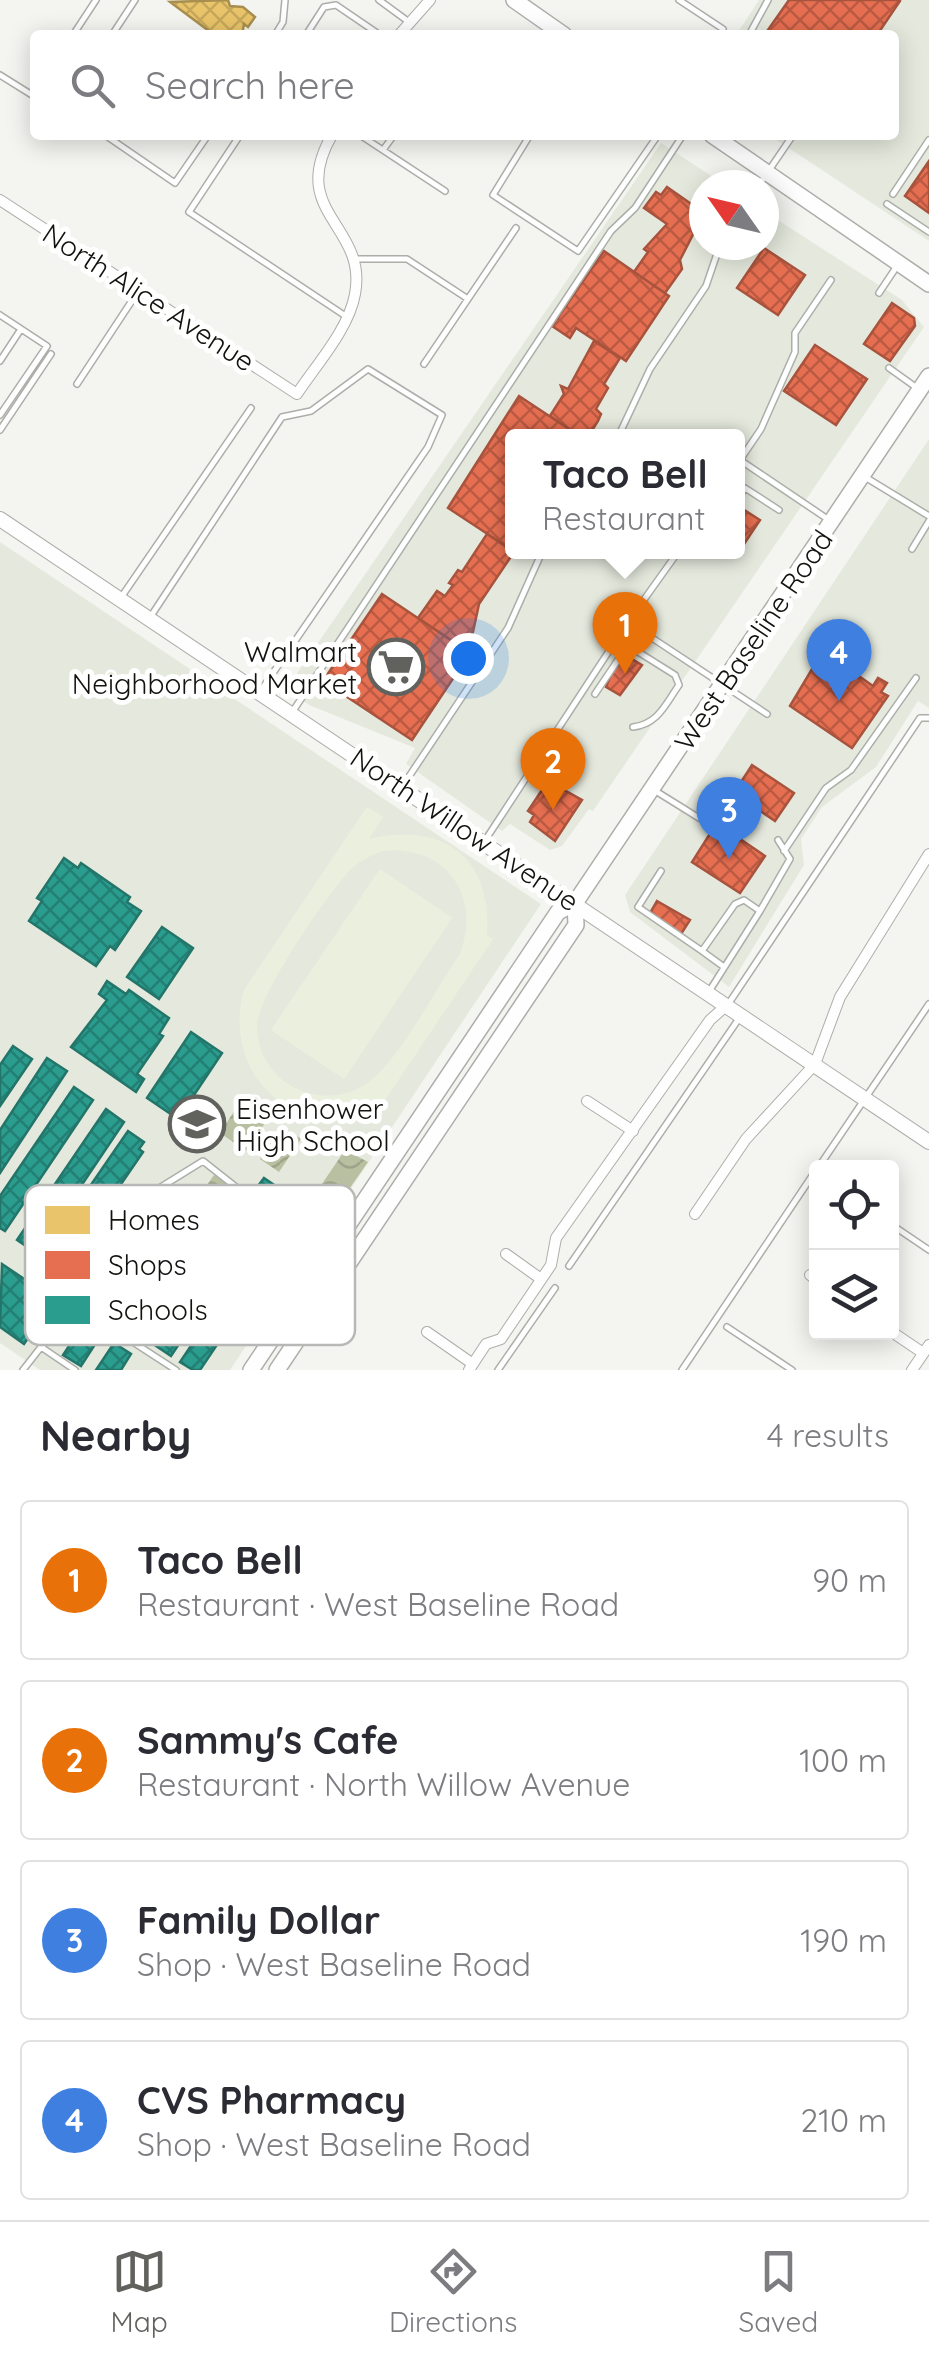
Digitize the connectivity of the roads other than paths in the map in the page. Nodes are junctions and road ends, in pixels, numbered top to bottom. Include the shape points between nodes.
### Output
1 (96, 0) edge
2 (136, 0) edge
3 (285, 0) edge
4 (378, 0) edge
5 (430, 0) edge
6 (514, 0) edge
7 (679, 0) edge
8 (768, 0) edge
9 (410, 22) junction
10 (723, 29) dead end
11 (75, 30) edge
12 (115, 30) edge
13 (278, 30) edge
14 (309, 30) edge
15 (373, 30) edge
16 (403, 30) edge
17 (557, 30) edge
18 (752, 30) edge
19 (0, 75) edge
20 (30, 94) edge
21 (112, 140) edge
22 (204, 140) edge
23 (237, 140) edge
24 (330, 140) edge
25 (368, 140) edge
26 (391, 140) edge
27 (527, 140) edge
28 (655, 140) edge
29 (680, 140) edge
30 (718, 140) edge
31 (790, 140) edge
32 (929, 140) edge
33 (384, 150) junction
34 (753, 170) edge
35 (770, 170) edge
36 (779, 188) edge
37 (445, 191) dead end
38 (894, 194) dead end
39 (0, 200) edge
40 (887, 204) dead end
41 (516, 228) dead end
42 (929, 232) edge
43 (354, 259) junction
44 (715, 260) edge
45 (899, 263) junction
46 (832, 280) dead end
47 (929, 284) edge
48 (139, 290) junction
49 (879, 292) dead end
50 (468, 299) junction
51 (0, 315) edge
52 (347, 317) junction
53 (22, 329) junction
54 (50, 354) dead end
55 (0, 362) edge
56 (424, 364) dead end
57 (889, 368) dead end
58 (924, 383) edge
59 (77, 384) dead end
60 (3, 404) edge
61 (251, 408) dead end
62 (0, 415) edge
63 (621, 429) edge
64 (0, 430) edge
65 (745, 453) edge
66 (745, 466) edge
67 (863, 476) junction
68 (745, 488) edge
69 (779, 510) dead end
70 (0, 519) edge
71 (929, 519) edge
72 (831, 522) junction
73 (912, 550) dead end
74 (539, 559) edge
75 (673, 559) edge
76 (120, 599) junction
77 (149, 618) junction
78 (628, 622) junction
79 (916, 678) dead end
80 (724, 686) junction
81 (259, 692) junction
82 (595, 694) dead end
83 (291, 713) junction
84 (766, 714) dead end
85 (929, 718) edge
86 (633, 727) dead end
87 (402, 787) junction
88 (653, 789) junction
89 (698, 818) dead end
90 (778, 840) dead end
91 (484, 842) junction
92 (784, 851) junction
93 (929, 854) edge
94 (661, 872) dead end
95 (575, 903) junction
96 (760, 910) junction
97 (702, 951) junction
98 (724, 967) junction
99 (708, 992) junction
100 (929, 1004) edge
101 (728, 1006) junction
102 (742, 1015) junction
103 (815, 1064) junction
104 (865, 1098) junction
105 (587, 1101) dead end
106 (633, 1131) junction
107 (929, 1142) edge
108 (824, 1160) edge
109 (809, 1182) edge
110 (164, 1185) edge
111 (234, 1185) edge
112 (355, 1214) edge
113 (695, 1214) dead end
114 (899, 1230) edge
115 (929, 1250) edge
116 (506, 1254) dead end
117 (355, 1255) edge
118 (569, 1266) dead end
119 (541, 1279) junction
120 (555, 1288) dead end
121 (727, 1327) dead end
122 (427, 1332) dead end
123 (899, 1336) edge
124 (137, 1345) edge
125 (268, 1345) edge
126 (295, 1345) edge
127 (41, 1347) joint
128 (926, 1349) edge
129 (471, 1367) edge
130 (23, 1370) edge
131 (75, 1370) edge
132 (176, 1370) edge
133 (251, 1370) edge
134 (278, 1370) edge
135 (498, 1370) edge
136 (682, 1370) edge
137 (792, 1370) edge
138 (912, 1370) edge

1 - 11 lane
2 - 12 lane
3 - 13 lane
4 - 9 lane
5 - 9 street
6 - 17 main road
7 - 10 lane
8 - 18 lane
9 - 16 street
14 - 15 lane via 324,7 336,5
19 - 20 lane
21 - 22 lane via 175,182
23 - 52 lane via 189,212
24 - 43 street via 318,188
25 - 33 lane
26 - 33 lane
27 - 28 lane via 493,195 578,251
29 - 83 lane via 635,208 611,231
30 - 34 main road
31 - 35 lane
32 - 38 lane
33 - 37 lane
36 - 45 main road
39 - 48 street, North Alice Avenue
40 - 42 lane
41 - 50 lane
43 - 50 lane via 407,259
43 - 52 street via 356,290
44 - 63 lane
45 - 47 main road
45 - 49 lane
46 - 65 lane via 795,333 795,352
48 - 52 street, North Alice Avenue via 297,394
48 - 59 lane
50 - 56 lane
51 - 53 lane
53 - 55 lane
53 - 60 lane via 47,346
54 - 64 lane
57 - 58 lane
58 - 67 main road, West Baseline Road
60 - 62 lane
61 - 76 lane
66 - 72 lane
67 - 71 lane
67 - 72 main road, West Baseline Road
68 - 69 lane
70 - 76 street, North Willow Avenue
71 - 73 lane
72 - 80 main road, West Baseline Road
74 - 87 lane via 508,628
75 - 78 lane
76 - 77 street, North Willow Avenue
77 - 81 street, North Willow Avenue
77 - 81 lane via 282,418 311,412 368,369 442,415 428,446
78 - 80 lane
78 - 91 lane
79 - 92 lane
80 - 84 lane
80 - 88 main road, West Baseline Road
81 - 83 street, North Willow Avenue
82 - 86 lane via 632,648 675,675 678,686 656,719
83 - 87 street, North Willow Avenue
85 - 101 lane via 920,718
87 - 91 street, North Willow Avenue
88 - 89 lane
88 - 95 main road, West Baseline Road
90 - 92 lane
91 - 95 street, North Willow Avenue
92 - 96 lane via 790,859
93 - 103 street via 840,997
94 - 97 lane via 638,907
95 - 99 street, North Willow Avenue
95 - 112 main road, West Baseline Road via 558,912
95 - 117 main road, West Baseline Road via 576,925
96 - 97 lane via 744,900 735,904
96 - 98 lane
97 - 98 lane
98 - 99 lane
99 - 101 street, North Willow Avenue
100 - 104 lane
101 - 102 street, North Willow Avenue
101 - 106 street via 710,1020
102 - 103 street, North Willow Avenue
102 - 118 lane
103 - 104 street, North Willow Avenue
103 - 113 street via 746,1139
104 - 107 street, North Willow Avenue
104 - 108 lane
105 - 106 street
106 - 119 street via 556,1238
109 - 136 lane
110 - 111 lane via 203,1161
114 - 115 lane
116 - 119 street
119 - 129 street via 501,1338 486,1344
120 - 135 lane
121 - 137 lane
122 - 129 street
123 - 128 street
124 - 132 lane
125 - 133 main road, West Baseline Road
126 - 134 main road, West Baseline Road
127 - 130 lane
127 - 131 lane
128 - 138 street

